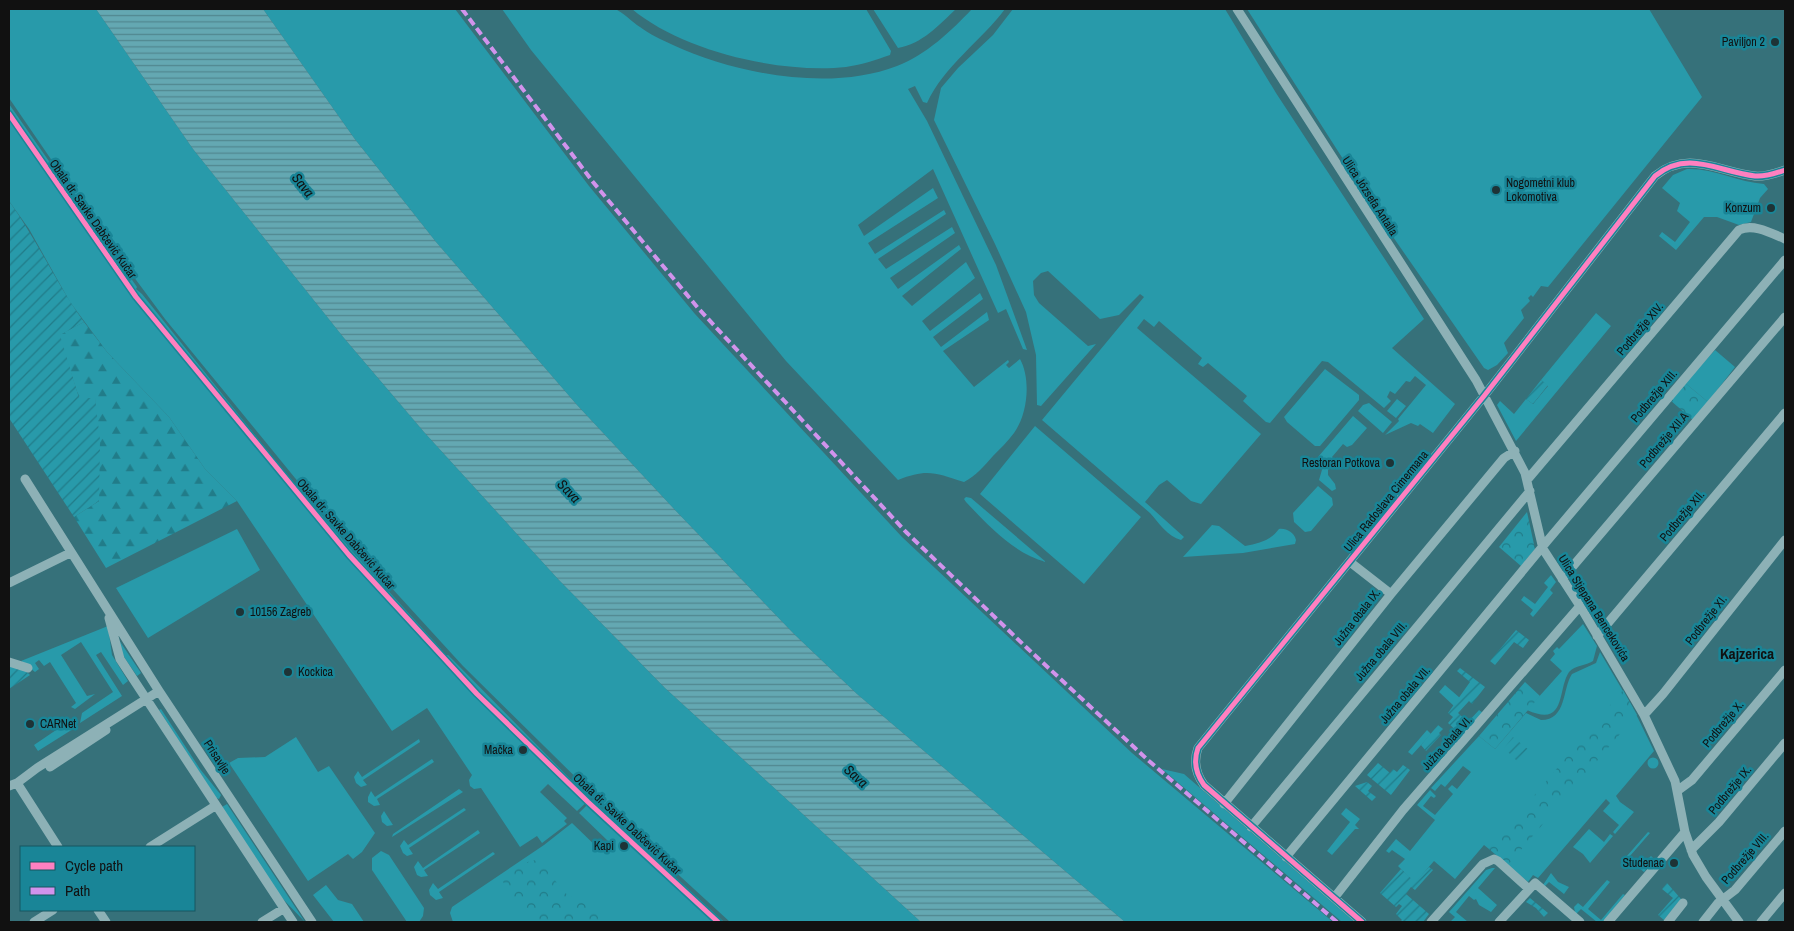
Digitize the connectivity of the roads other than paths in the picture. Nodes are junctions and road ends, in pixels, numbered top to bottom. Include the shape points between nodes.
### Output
1 (1236, 9) edge
2 (1785, 170) edge
3 (1785, 238) edge
4 (1785, 260) edge
5 (1785, 317) edge
6 (1484, 396) junction
7 (1785, 413) edge
8 (1514, 451) junction
9 (25, 479) dead end
10 (1527, 480) junction
11 (1530, 491) junction
12 (1785, 540) edge
13 (1543, 549) junction
14 (70, 553) junction
15 (1350, 562) junction
16 (1562, 579) junction
17 (9, 583) edge
18 (1391, 594) junction
19 (103, 604) junction
20 (1580, 606) junction
21 (1597, 636) junction
22 (9, 662) edge
23 (28, 668) dead end
24 (1785, 670) edge
25 (159, 691) junction
26 (146, 699) junction
27 (1644, 715) junction
28 (1785, 743) edge
29 (13, 785) edge
30 (1678, 791) junction
31 (9, 794) edge
32 (1224, 804) junction
33 (216, 806) junction
34 (1251, 827) junction
35 (1785, 831) edge
36 (1685, 832) junction
37 (57, 846) edge
38 (152, 846) edge
39 (1691, 850) junction
40 (1286, 857) junction
41 (1532, 886) junction
42 (1785, 893) edge
43 (1334, 898) junction
44 (1723, 900) junction
45 (1684, 903) dead end
46 (283, 909) junction
47 (51, 911) edge
48 (99, 911) edge
49 (34, 922) edge
50 (106, 922) edge
51 (262, 922) edge
52 (293, 922) edge
53 (312, 922) edge
54 (1362, 922) edge
55 (1431, 922) edge
56 (1499, 922) edge
57 (1580, 922) edge
58 (1608, 922) edge
59 (1668, 922) edge
60 (1703, 922) edge
61 (1740, 922) edge
62 (1761, 922) edge

1 - 6 street, Ulica Józsefa Antalla
2 - 6 street, Ulica Radoslava Cimermana via 1756,176 1689,162 1662,170 1639,195
3 - 10 street, Podbrežje XIV. via 1756,228 1738,230
4 - 13 street, Podbrežje XIII.
5 - 16 street, Podbrežje XII.A
6 - 8 street, Ulica Stjepana Bencekovića
6 - 15 street, Ulica Radoslava Cimermana
7 - 21 street, Podbrežje XII.
8 - 10 street, Ulica Stjepana Bencekovića
8 - 18 street, Južna obala IX. via 1504,458
9 - 14 street, Prisavlje
10 - 11 street, Ulica Stjepana Bencekovića
11 - 13 street, Ulica Stjepana Bencekovića
11 - 34 street, Južna obala VIII.
12 - 27 street, Podbrežje XI.
13 - 16 street, Ulica Stjepana Bencekovića
13 - 40 street, Južna obala VII.
14 - 17 street
14 - 19 street, Prisavlje
15 - 18 street
15 - 32 street, Ulica Radoslava Cimermana via 1198,748 1195,763 1199,778
16 - 20 street, Ulica Stjepana Bencekovića
18 - 32 street, Južna obala IX.
19 - 25 street, Prisavlje
19 - 26 street, Prisavlje via 120,660
20 - 21 street, Ulica Stjepana Bencekovića
20 - 43 street, Južna obala VI. via 1403,810
21 - 27 street, Ulica Stjepana Bencekovića
22 - 23 street
24 - 30 street, Podbrežje X. via 1692,780
25 - 26 street
25 - 53 street, Prisavlje
26 - 29 street
26 - 33 street, Prisavlje
27 - 30 street, Ulica Stjepana Bencekovića
28 - 39 street, Podbrežje IX. via 1719,822
29 - 31 street
29 - 37 street
30 - 36 street, Ulica Stjepana Bencekovića
32 - 34 street, Ulica Radoslava Cimermana
33 - 38 street
33 - 46 street, Prisavlje
34 - 40 street, Ulica Radoslava Cimermana
35 - 44 street, Podbrežje VIII.
36 - 39 street, Ulica Stjepana Bencekovića
36 - 58 street
39 - 44 street, Ulica Stjepana Bencekovića via 1700,869
40 - 43 street, Ulica Radoslava Cimermana
41 - 55 street via 1498,861 1490,860
41 - 56 street
41 - 57 street
42 - 62 street
43 - 54 street, Ulica Radoslava Cimermana
44 - 60 street, Podbrežje VIII.
44 - 61 street, Ulica Stjepana Bencekovića
45 - 59 street
46 - 51 street
46 - 52 street, Prisavlje
47 - 49 street
48 - 50 street

